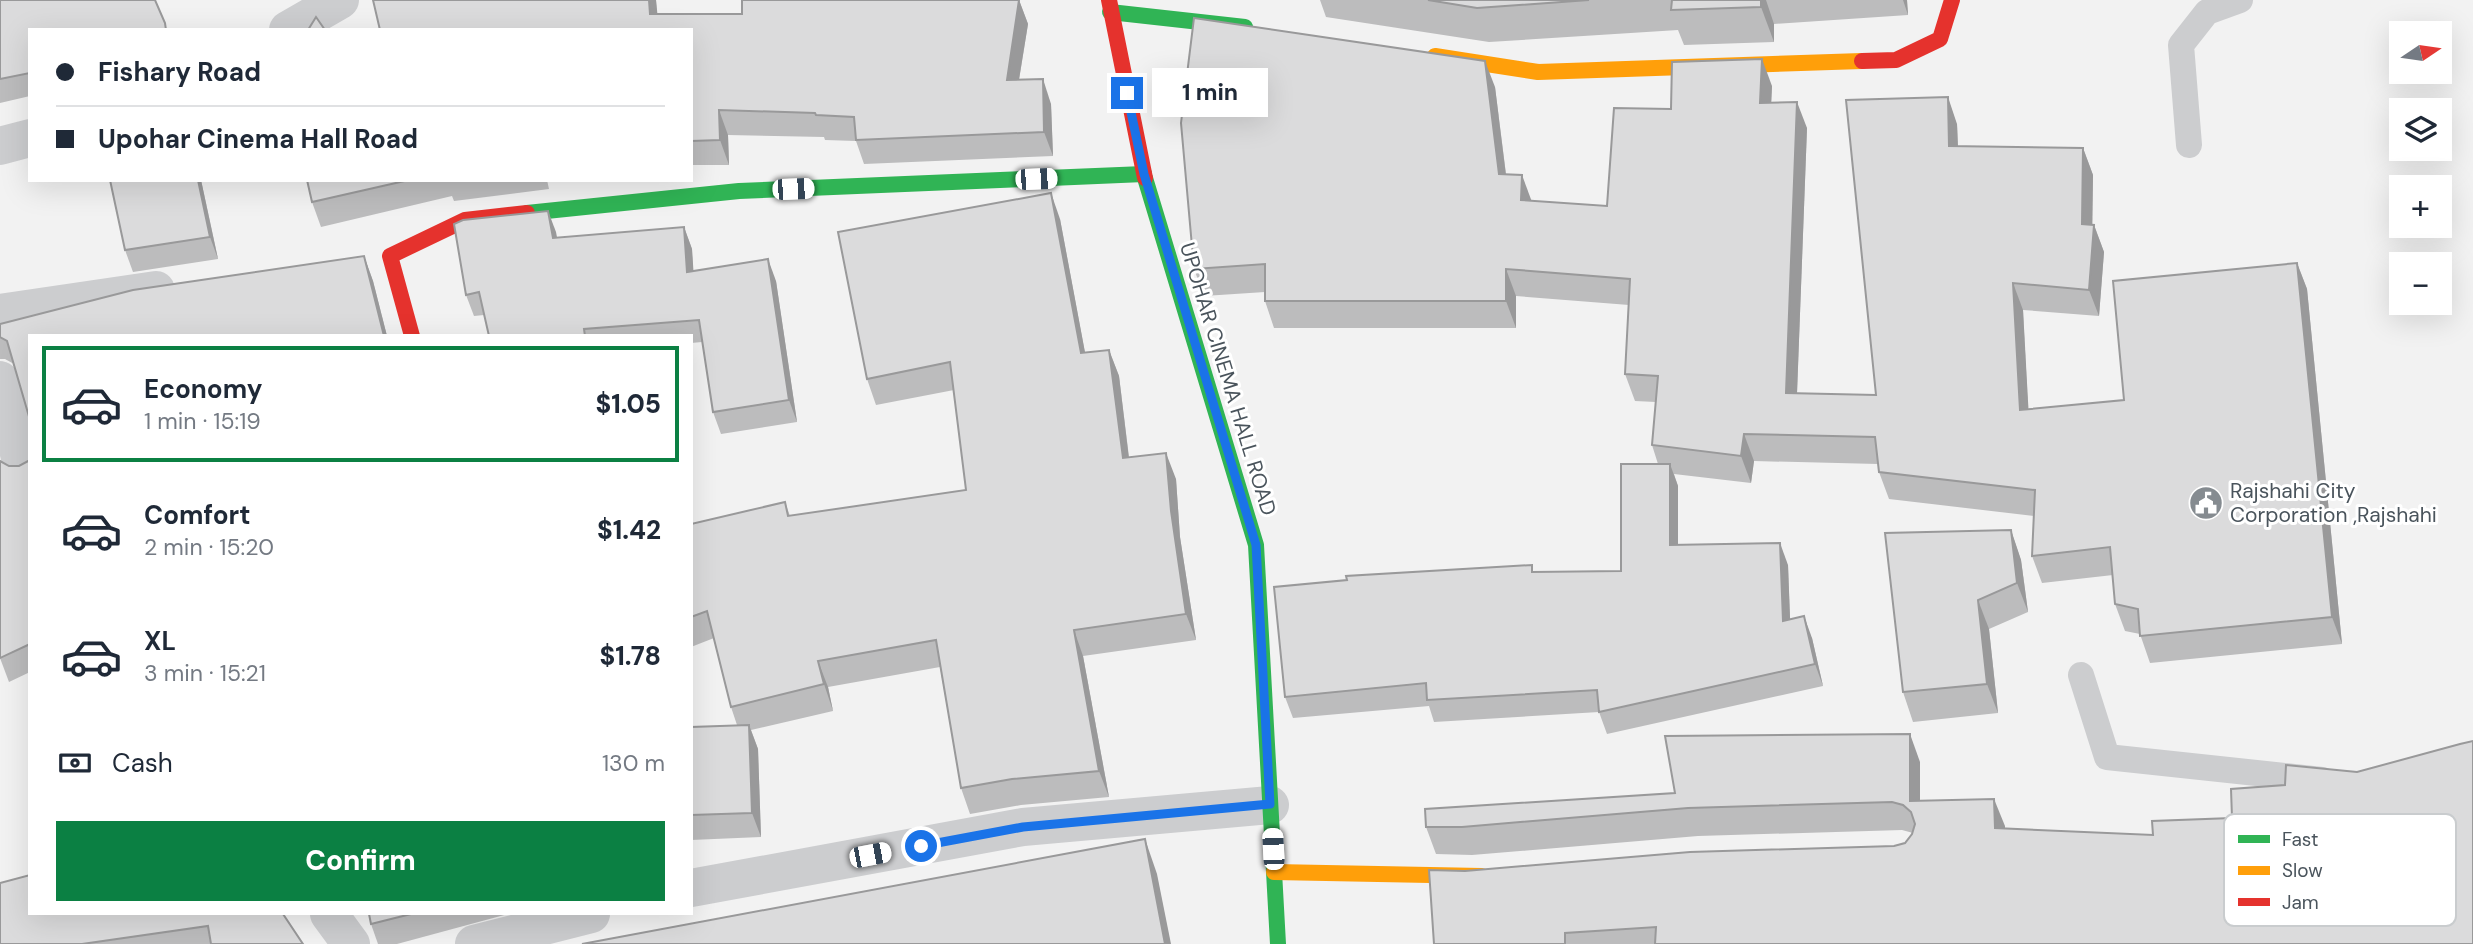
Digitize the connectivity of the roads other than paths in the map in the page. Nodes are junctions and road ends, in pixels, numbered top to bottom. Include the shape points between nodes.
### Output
1 (340, 0) edge
2 (1952, 0) edge
3 (2240, 0) edge
4 (1110, 6) edge
5 (291, 28) edge
6 (1255, 28) edge
7 (1417, 54) edge
8 (28, 139) edge
9 (2189, 145) dead end
10 (0, 146) edge
11 (1144, 174) junction
12 (390, 256) junction
13 (349, 262) edge
14 (188, 285) edge
15 (0, 313) edge
16 (411, 334) edge
17 (0, 380) edge
18 (18, 471) edge
19 (2081, 675) dead end
20 (2350, 783) edge
21 (1270, 804) junction
22 (1274, 872) junction
23 (1500, 874) edge
24 (693, 888) edge
25 (330, 915) edge
26 (587, 915) edge
27 (351, 944) edge
28 (474, 944) edge
29 (1278, 944) edge

1 - 5 street
2 - 7 street via 1940,39 1896,60 1538,72
3 - 9 lane via 2207,12 2180,45
4 - 6 street
4 - 11 street, UPOHAR CINEMA HALL ROAD
8 - 10 street
11 - 12 street via 739,191 465,220
11 - 21 street, UPOHAR CINEMA HALL ROAD via 1256,545
12 - 13 street
12 - 16 street
14 - 15 street
17 - 18 street
19 - 20 lane via 2107,757
21 - 22 street, UPOHAR CINEMA HALL ROAD
21 - 24 street via 1023,827
22 - 23 street
22 - 29 street, UPOHAR CINEMA HALL ROAD
25 - 27 street
26 - 28 street

